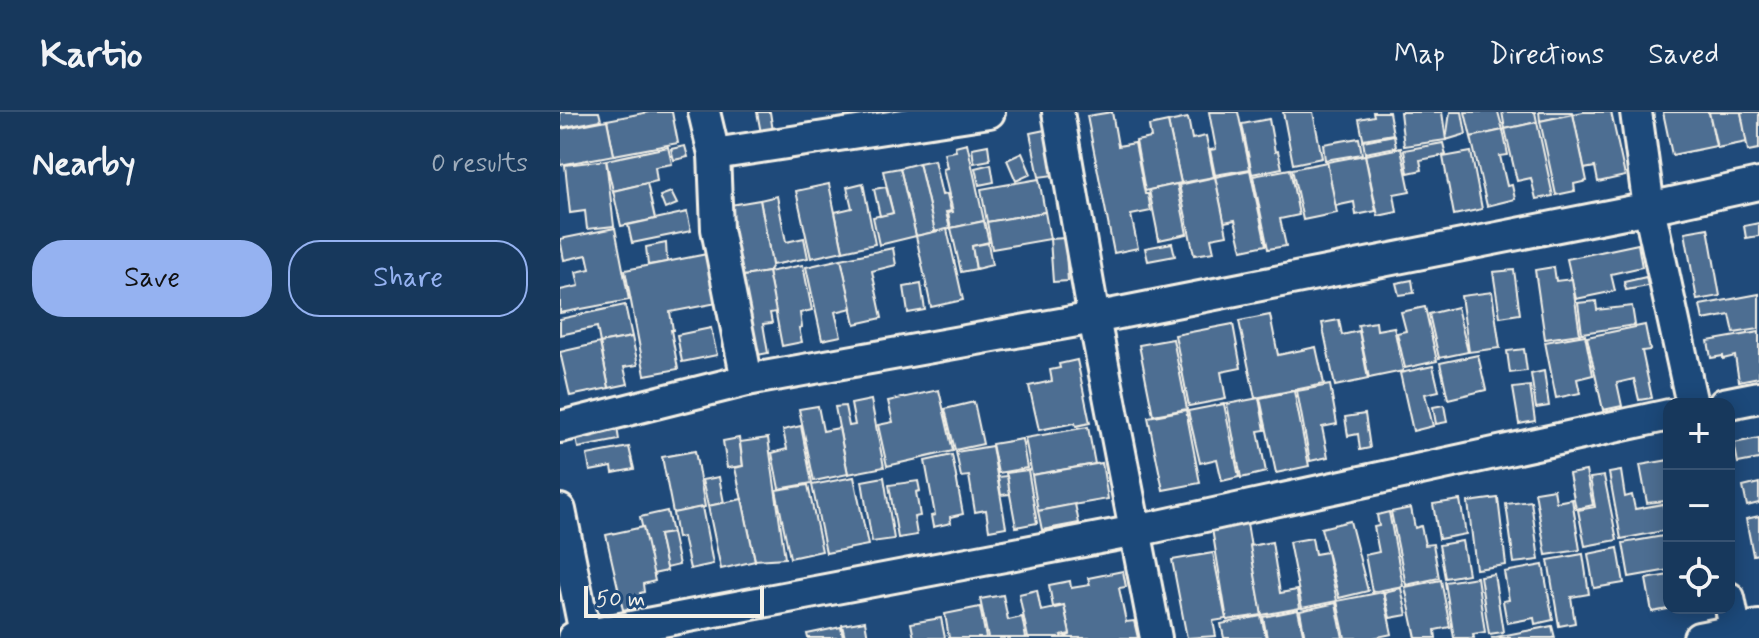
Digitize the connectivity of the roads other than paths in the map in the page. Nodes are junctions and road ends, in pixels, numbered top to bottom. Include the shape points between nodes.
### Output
1 (704, 112) edge
2 (989, 112) edge
3 (1058, 112) edge
4 (1636, 112) edge
5 (714, 154) junction
6 (1759, 184) edge
7 (1649, 208) junction
8 (1094, 318) junction
9 (747, 380) junction
10 (1759, 397) edge
11 (1691, 398) edge
12 (1735, 402) edge
13 (1663, 416) edge
14 (560, 427) edge
15 (560, 510) edge
16 (1136, 531) junction
17 (1735, 611) edge
18 (1744, 631) edge
19 (582, 637) edge
20 (1156, 638) edge
21 (1699, 638) edge

1 - 5 street
2 - 5 street
3 - 8 street
4 - 7 street
5 - 9 street via 717,229
6 - 7 street
7 - 8 street
7 - 11 street
8 - 9 street
8 - 16 street
9 - 14 street
10 - 12 street
13 - 16 street
15 - 19 street
16 - 19 street
16 - 20 street
17 - 18 street
18 - 21 street

